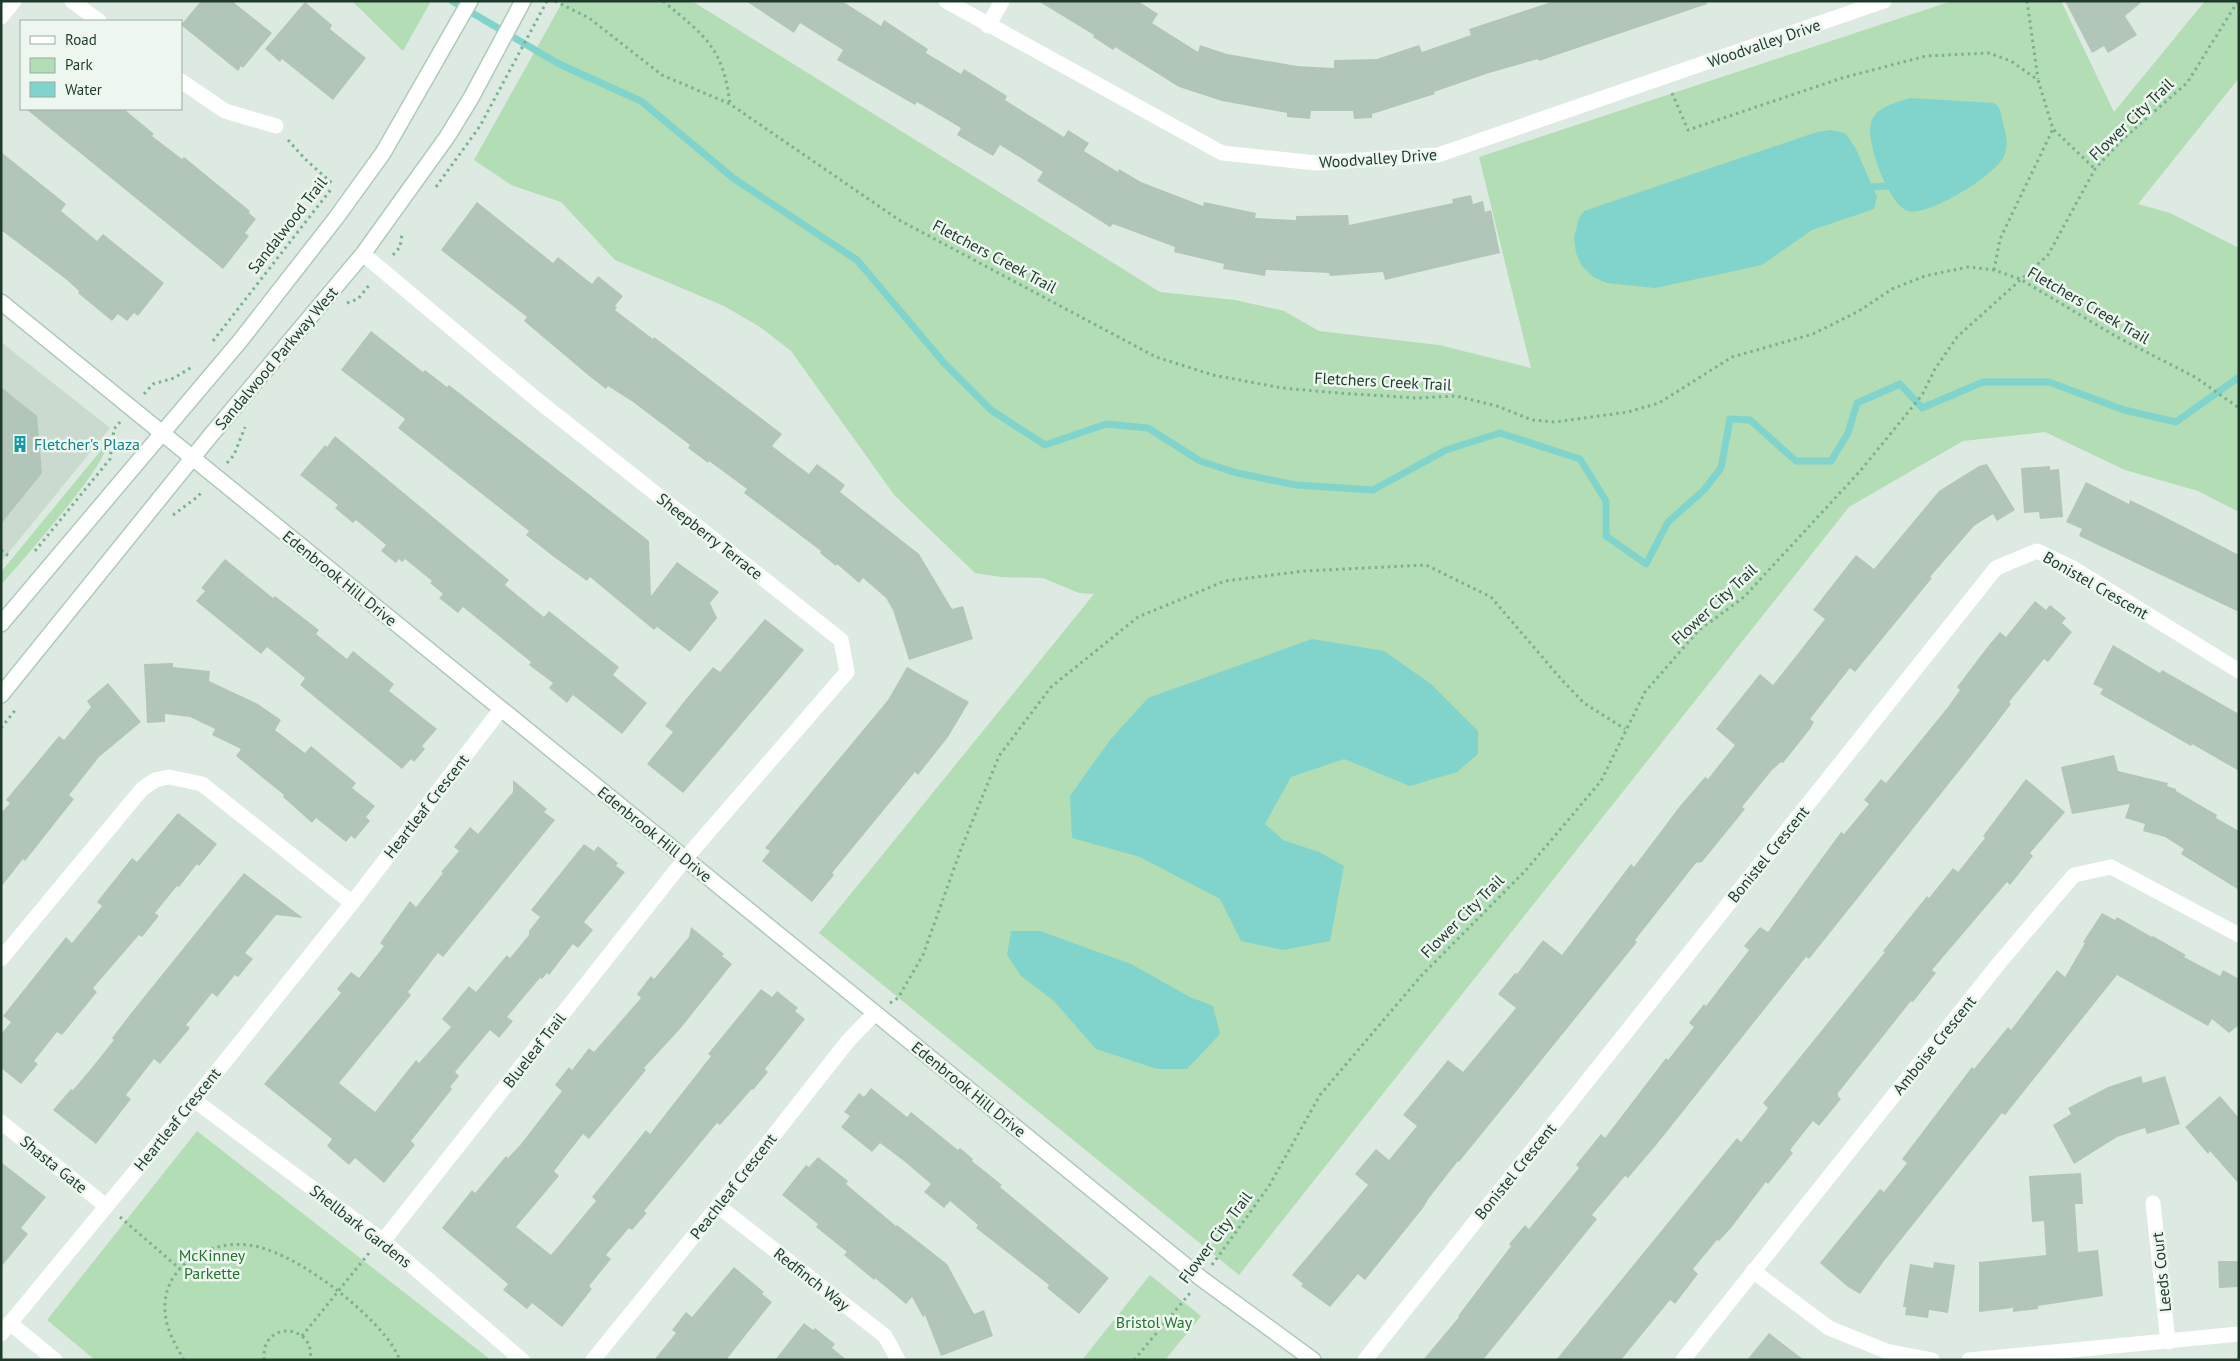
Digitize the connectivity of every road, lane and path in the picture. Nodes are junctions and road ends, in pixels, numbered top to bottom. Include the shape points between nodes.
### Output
1 (14, 1) edge
2 (72, 1) edge
3 (470, 1) edge
4 (523, 1) edge
5 (547, 1) edge
6 (555, 1) edge
7 (663, 1) edge
8 (946, 1) edge
9 (1002, 1) edge
10 (1884, 1) edge
11 (2027, 1) edge
12 (2238, 1) edge
13 (1, 17) edge
14 (99, 20) edge
15 (988, 26) junction
16 (1665, 77) junction
17 (2038, 80) junction
18 (182, 82) edge
19 (730, 104) junction
20 (490, 107) dead end
21 (276, 126) joint
22 (2053, 129) junction
23 (2095, 169) junction
24 (340, 178) dead end
25 (334, 185) junction
26 (363, 254) junction
27 (1994, 270) junction
28 (2020, 278) junction
29 (1, 302) edge
30 (210, 344) dead end
31 (198, 360) dead end
32 (153, 384) dead end
33 (2239, 408) edge
34 (114, 429) dead end
35 (163, 433) junction
36 (193, 458) junction
37 (1, 550) edge
38 (31, 556) dead end
39 (10, 557) dead end
40 (1, 624) edge
41 (2239, 671) edge
42 (1, 695) edge
43 (501, 709) junction
44 (1625, 730) junction
45 (685, 859) junction
46 (352, 903) junction
47 (2239, 935) edge
48 (1, 959) edge
49 (875, 1013) junction
50 (194, 1100) junction
51 (1, 1122) edge
52 (2153, 1203) dead end
53 (106, 1206) junction
54 (718, 1206) junction
55 (383, 1242) junction
56 (180, 1269) junction
57 (1753, 1271) junction
58 (1202, 1279) junction
59 (337, 1292) junction
60 (6, 1328) edge
61 (2239, 1334) edge
62 (302, 1336) junction
63 (2168, 1342) junction
64 (55, 1360) edge
65 (184, 1360) edge
66 (264, 1360) edge
67 (310, 1360) edge
68 (400, 1360) edge
69 (522, 1360) edge
70 (593, 1360) edge
71 (898, 1360) edge
72 (1134, 1360) edge
73 (1313, 1360) edge
74 (1365, 1360) edge
75 (1683, 1360) edge
76 (1932, 1360) edge
77 (1969, 1360) edge

1 - 13 street
2 - 14 street
3 - 35 street via 383,153 240,341
4 - 26 street, Sandalwood Parkway West via 447,137
5 - 20 path
6 - 19 path, Fletchers Creek Trail via 589,18 662,76
7 - 19 path via 711,45 722,62
8 - 15 street, Woodvalley Drive
9 - 15 street
10 - 16 street, Woodvalley Drive
11 - 17 path
12 - 23 path, Flower City Trail via 2187,83 2123,139
15 - 16 street, Woodvalley Drive via 1222,153 1316,162 1438,155
16 - 17 path via 1688,130 1842,78 1926,56 1989,53 2011,61
17 - 22 path
18 - 21 street via 225,111
19 - 27 path, Fletchers Creek Trail via 899,220 1156,356 1213,375 1282,388 1416,398 1456,396 1497,406 1532,420 1555,422 1628,412 1659,403 1732,357 1813,334 1859,311 1892,289 1926,276 1968,267
21 - 25 path via 305,160
22 - 23 path
22 - 27 path via 2000,239
23 - 28 path, Flower City Trail via 2048,255
24 - 25 path, Sandalwood Trail
25 - 30 path, Sandalwood Trail
26 - 36 street, Sandalwood Parkway West
26 - 45 street, Sheepberry Terrace via 536,400 841,640 847,672
27 - 28 path, Fletchers Creek Trail
28 - 33 path, Fletchers Creek Trail via 2117,337 2195,377
28 - 44 path, Flower City Trail via 1958,336 1922,395 1861,470 1744,596 1698,631 1645,692
29 - 35 street, Edenbrook Hill Drive
31 - 32 path via 174,378
34 - 38 path via 110,459
35 - 36 street, Edenbrook Hill Drive
35 - 40 street
36 - 42 street, Sandalwood Parkway West
36 - 43 street, Edenbrook Hill Drive
37 - 39 path
41 - 74 street, Bonistel Crescent via 2037,550 1996,568
43 - 45 street, Edenbrook Hill Drive
43 - 46 street, Heartleaf Crescent
44 - 49 path via 1584,703 1491,596 1426,565 1304,571 1225,581 1138,617 1051,686 999,756 923,955 898,998
44 - 58 path, Flower City Trail via 1601,782 1526,870 1421,976 1320,1095 1269,1186
45 - 49 street, Edenbrook Hill Drive
45 - 55 street, Blueleaf Trail
46 - 48 street via 202,784 169,777 155,780 142,789
46 - 50 street, Heartleaf Crescent
47 - 57 street, Amboise Crescent via 2110,867 2074,875
49 - 54 street, Peachleaf Crescent via 848,1041
49 - 58 street, Edenbrook Hill Drive
50 - 53 street, Heartleaf Crescent
50 - 55 street, Shellbark Gardens
51 - 53 street, Shasta Gate
52 - 63 street, Leeds Court
53 - 56 path
53 - 60 street, Heartleaf Crescent
54 - 70 street, Peachleaf Crescent
54 - 71 street, Redfinch Way via 885,1336
55 - 59 path via 369,1253
55 - 69 street, Shellbark Gardens
56 - 59 path via 195,1256 212,1248 231,1244 251,1245 283,1255
56 - 65 path via 167,1290 165,1309 167,1328
57 - 75 street, Amboise Crescent
57 - 76 street via 1829,1328 1886,1351
58 - 72 path, Flower City Trail
58 - 73 street, Edenbrook Hill Drive
59 - 62 path
59 - 68 path via 364,1313 387,1338
60 - 64 street
61 - 63 street
62 - 66 path via 295,1332 278,1332 271,1336 264,1346
62 - 67 path via 310,1349
63 - 77 street

